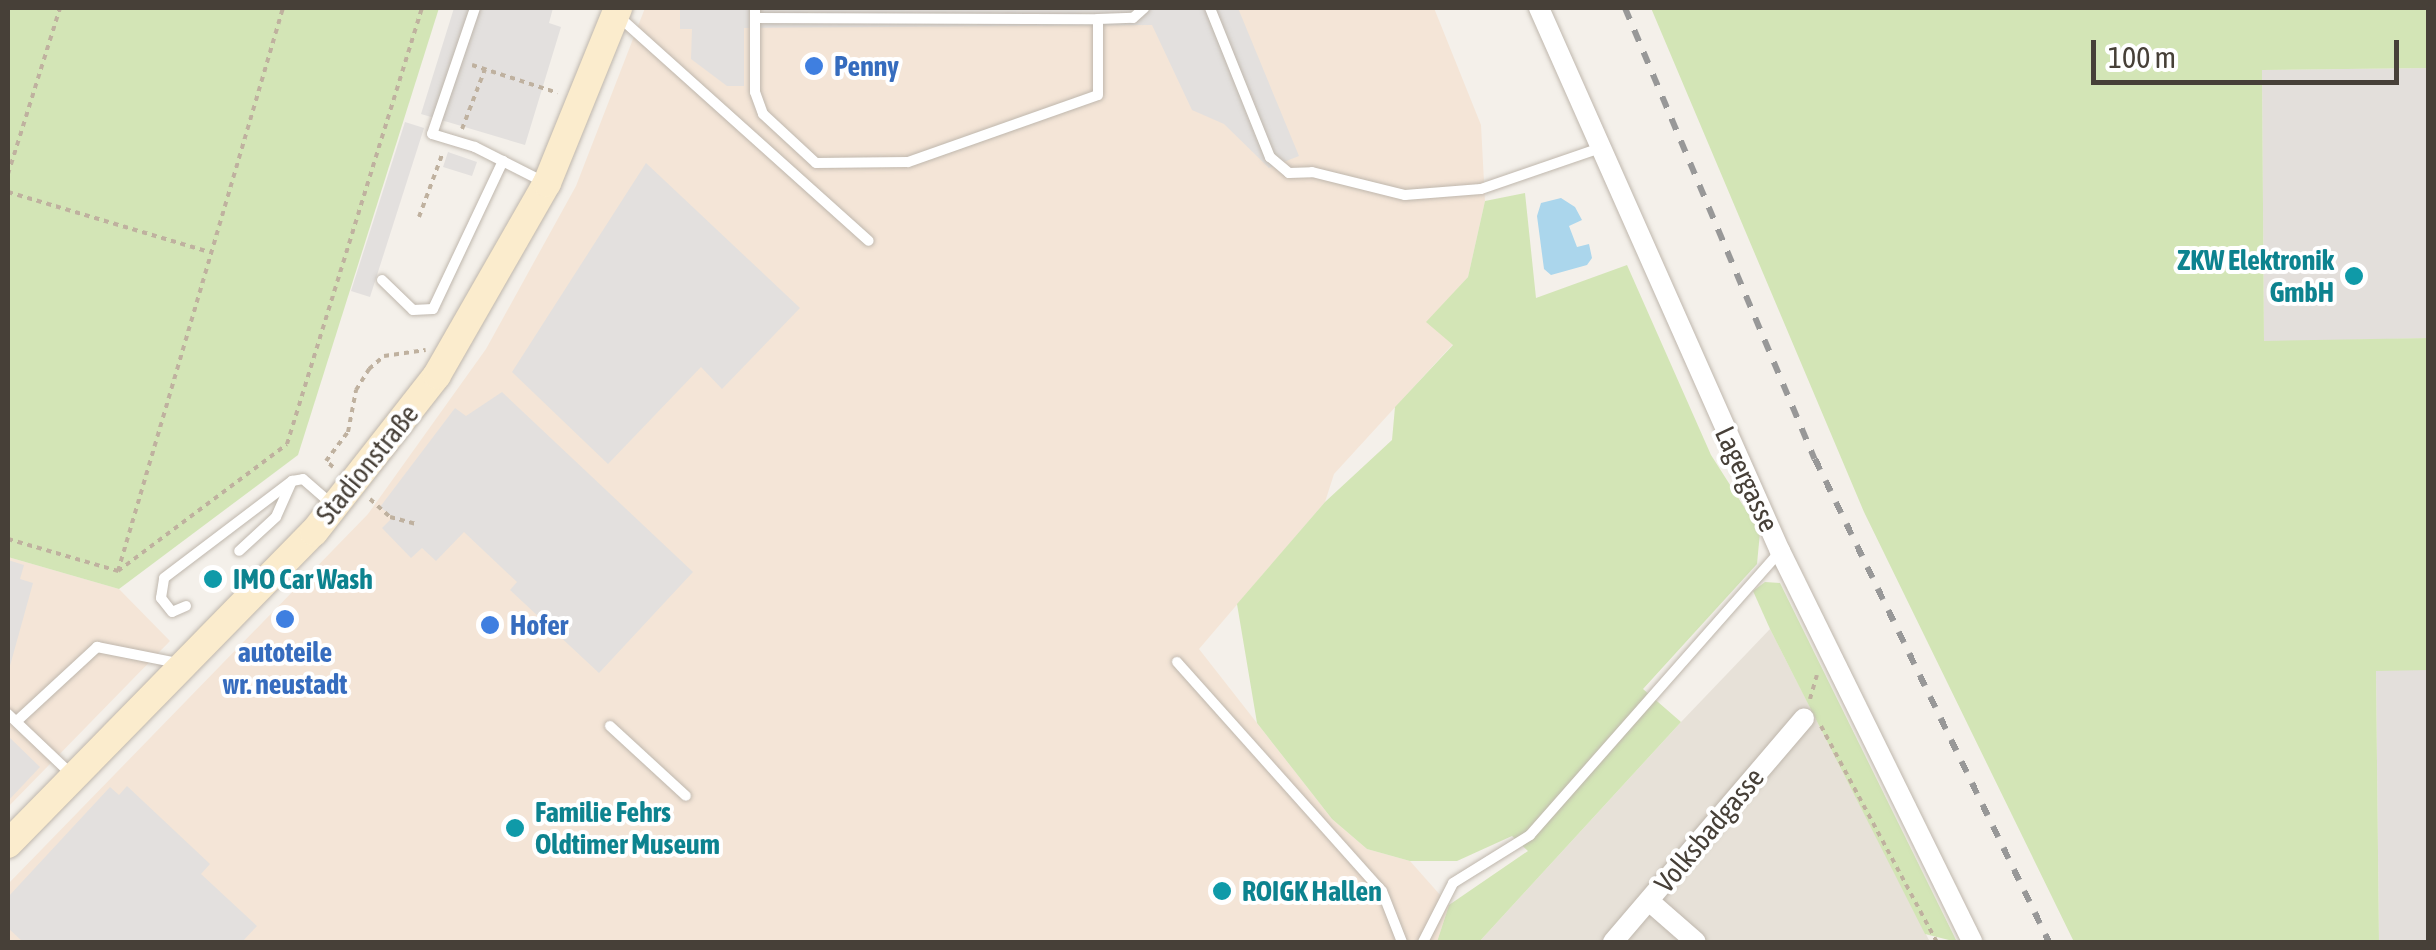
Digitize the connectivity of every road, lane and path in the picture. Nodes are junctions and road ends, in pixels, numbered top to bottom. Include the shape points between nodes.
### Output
1 (60, 8) edge
2 (283, 8) edge
3 (422, 8) edge
4 (475, 8) edge
5 (1144, 8) edge
6 (1210, 8) edge
7 (1539, 8) edge
8 (617, 11) edge
9 (755, 13) edge
10 (1098, 18) junction
11 (458, 60) junction
12 (560, 93) dead end
13 (1597, 149) junction
14 (503, 161) junction
15 (8, 174) edge
16 (547, 184) junction
17 (8, 192) edge
18 (869, 241) dead end
19 (211, 253) junction
20 (382, 280) dead end
21 (426, 350) dead end
22 (338, 471) dead end
23 (292, 481) junction
24 (370, 500) dead end
25 (335, 507) junction
26 (418, 524) dead end
27 (8, 539) edge
28 (1780, 550) junction
29 (240, 552) dead end
30 (118, 571) junction
31 (186, 606) dead end
32 (1826, 643) junction
33 (1177, 662) dead end
34 (189, 664) junction
35 (13, 717) edge
36 (1804, 718) joint
37 (610, 726) dead end
38 (1810, 740) dead end
39 (74, 778) junction
40 (686, 796) dead end
41 (8, 844) edge
42 (1648, 901) junction
43 (1402, 942) edge
44 (1423, 942) edge
45 (1613, 942) edge
46 (1696, 942) edge
47 (1937, 942) edge
48 (1972, 942) edge

1 - 15 path
2 - 19 path
3 - 30 path via 287,444
4 - 11 lane
5 - 10 lane via 1133,18
6 - 13 lane via 1270,157 1289,173 1424,194 1482,189
7 - 13 street, Lagergasse
8 - 16 street, Stadionstraße
8 - 18 lane
9 - 10 lane
9 - 10 lane via 755,92 764,114 816,162 908,162 1098,96
11 - 12 path
11 - 14 lane via 432,134
13 - 28 street, Lagergasse
14 - 16 lane
14 - 20 lane via 439,303 413,310
16 - 25 street, Stadionstraße via 437,375
17 - 19 path
19 - 30 path
21 - 22 path via 384,356 369,368 356,390 348,432 326,460
23 - 25 lane via 304,479
23 - 29 lane via 276,517
23 - 31 lane via 164,578 160,598 172,612
24 - 26 path via 390,516
25 - 34 street, Stadionstraße
27 - 30 path
28 - 32 street, Lagergasse
28 - 44 lane via 1530,835 1453,883
32 - 36 path
32 - 48 street, Lagergasse
33 - 43 lane via 1382,892
34 - 35 lane via 96,646
34 - 39 street, Stadionstraße
35 - 39 lane
36 - 42 street, Volksbadgasse
37 - 40 lane
38 - 47 path via 1822,725
39 - 41 street, Stadionstraße
42 - 45 street, Volksbadgasse
42 - 46 street

